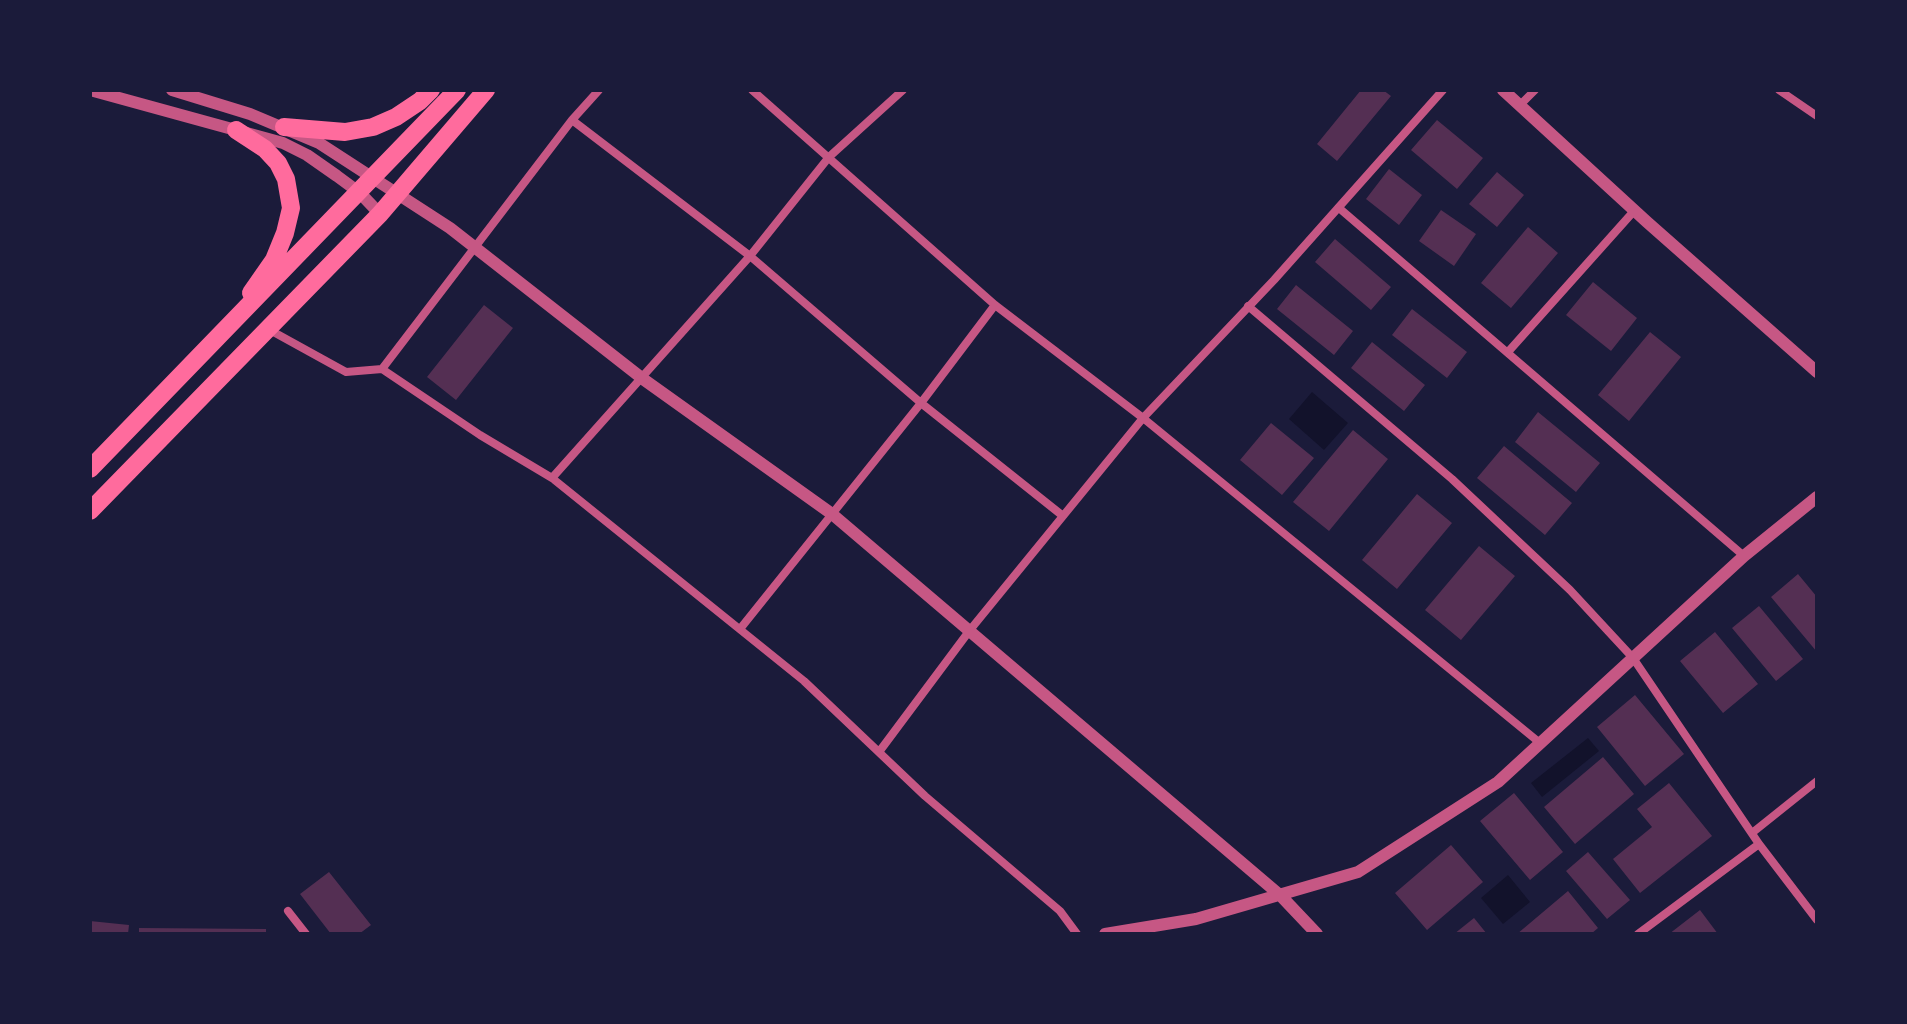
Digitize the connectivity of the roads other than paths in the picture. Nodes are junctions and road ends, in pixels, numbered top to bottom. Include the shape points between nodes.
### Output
1 (90, 90) edge
2 (172, 90) edge
3 (431, 90) edge
4 (457, 90) edge
5 (486, 90) edge
6 (599, 90) edge
7 (752, 90) edge
8 (903, 90) edge
9 (1443, 90) edge
10 (1503, 90) edge
11 (1535, 90) edge
12 (1779, 90) edge
13 (1520, 105) junction
14 (1817, 116) edge
15 (572, 120) junction
16 (284, 127) junction
17 (236, 130) junction
18 (829, 157) junction
19 (374, 178) junction
20 (360, 193) junction
21 (398, 194) junction
22 (1339, 208) junction
23 (1634, 211) junction
24 (380, 214) junction
25 (474, 246) junction
26 (750, 256) junction
27 (995, 305) junction
28 (1248, 306) junction
29 (268, 329) junction
30 (215, 343) junction
31 (1508, 352) junction
32 (382, 369) junction
33 (1817, 372) edge
34 (643, 379) junction
35 (921, 403) junction
36 (1143, 418) junction
37 (90, 469) edge
38 (552, 478) junction
39 (1817, 497) edge
40 (90, 511) edge
41 (832, 514) junction
42 (1063, 516) junction
43 (1744, 556) junction
44 (740, 629) junction
45 (970, 630) junction
46 (1633, 658) junction
47 (1540, 743) junction
48 (879, 752) junction
49 (1817, 781) edge
50 (1752, 833) junction
51 (1759, 844) junction
52 (1281, 896) junction
53 (288, 911) dead end
54 (1817, 920) edge
55 (306, 934) edge
56 (1077, 934) edge
57 (1105, 934) edge
58 (1317, 934) edge
59 (1638, 934) edge

1 - 17 street
2 - 16 street
3 - 16 highway via 373,127 345,132
4 - 19 highway
5 - 21 highway
6 - 15 street
7 - 18 street
8 - 18 street
9 - 22 street
10 - 13 street
11 - 13 street
12 - 14 street
13 - 23 street
15 - 25 street
15 - 26 street
16 - 19 street
17 - 20 street via 307,155
17 - 30 highway via 278,163 291,208 274,260
18 - 26 street
18 - 27 street
19 - 20 highway
19 - 21 street
20 - 24 street
20 - 30 highway
21 - 24 highway
21 - 25 street
22 - 28 street
22 - 31 street
23 - 31 street
23 - 33 street
24 - 29 highway
25 - 32 street
25 - 34 street
26 - 34 street
26 - 35 street
27 - 35 street
27 - 36 street
28 - 36 street
28 - 46 street via 1452,479 1570,590
29 - 32 street via 346,372
29 - 40 highway
30 - 37 highway
31 - 43 street
32 - 38 street
34 - 38 street
34 - 41 street
35 - 41 street
35 - 42 street
36 - 42 street
36 - 47 street
38 - 44 street
39 - 43 street
41 - 44 street
41 - 45 street
42 - 45 street
43 - 46 street
44 - 48 street
45 - 48 street
45 - 52 street
46 - 47 street
46 - 50 street
47 - 52 street via 1498,782 1358,872
48 - 56 street via 1060,911
49 - 50 street
50 - 51 street
51 - 54 street
51 - 59 street
52 - 57 street via 1196,919
52 - 58 street
53 - 55 street

